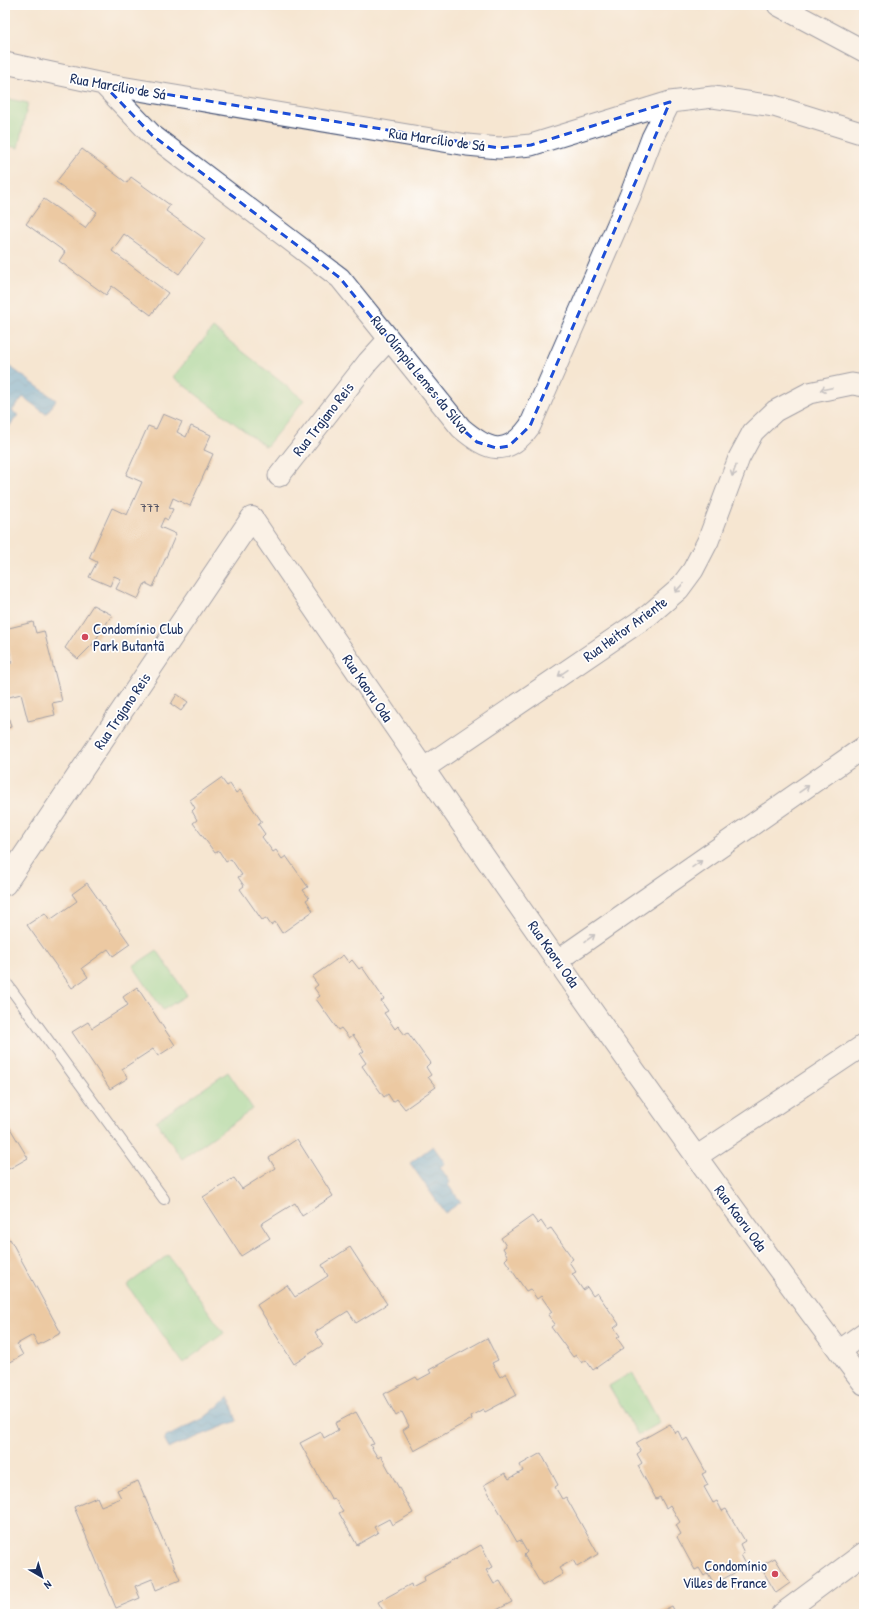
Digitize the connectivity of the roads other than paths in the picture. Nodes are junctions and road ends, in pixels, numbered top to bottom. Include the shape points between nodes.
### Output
1 (778, 5) edge
2 (864, 51) edge
3 (5, 63) edge
4 (103, 84) junction
5 (670, 102) junction
6 (864, 134) edge
7 (389, 338) junction
8 (864, 386) edge
9 (278, 476) dead end
10 (252, 518) joint
11 (864, 747) edge
12 (423, 769) junction
13 (5, 884) edge
14 (558, 960) junction
15 (5, 981) edge
16 (864, 1045) edge
17 (696, 1157) junction
18 (164, 1198) dead end
19 (864, 1334) edge
20 (839, 1351) junction
21 (864, 1384) edge
22 (864, 1553) edge
23 (782, 1614) edge

1 - 2 street
3 - 4 street, Rua Marcílio de Sá
4 - 5 street, Rua Marcílio de Sá via 467,145 499,148 531,145
4 - 7 street, Rua Olímpia Lemes da Silva via 152,135 340,278
5 - 6 street, Rua Marcílio de Sá via 713,97 774,106
5 - 7 street, Rua Olímpia Lemes da Silva via 652,138 630,196 530,426 522,437 509,446 496,448 477,442 460,428
7 - 9 street, Rua Trajano Reis
8 -> 12 street, Rua Heitor Ariente via 852,384 809,393 775,411 753,432 742,451 708,541 694,570 679,589 648,615
10 - 12 street, Rua Kaoru Oda
10 - 13 street, Rua Trajano Reis
14 -> 11 street
12 - 14 street, Rua Kaoru Oda
14 - 17 street, Rua Kaoru Oda
15 - 18 lane
16 - 17 street
17 - 20 street, Rua Kaoru Oda
19 - 20 street
20 - 21 street, Rua Kaoru Oda
22 - 23 street

